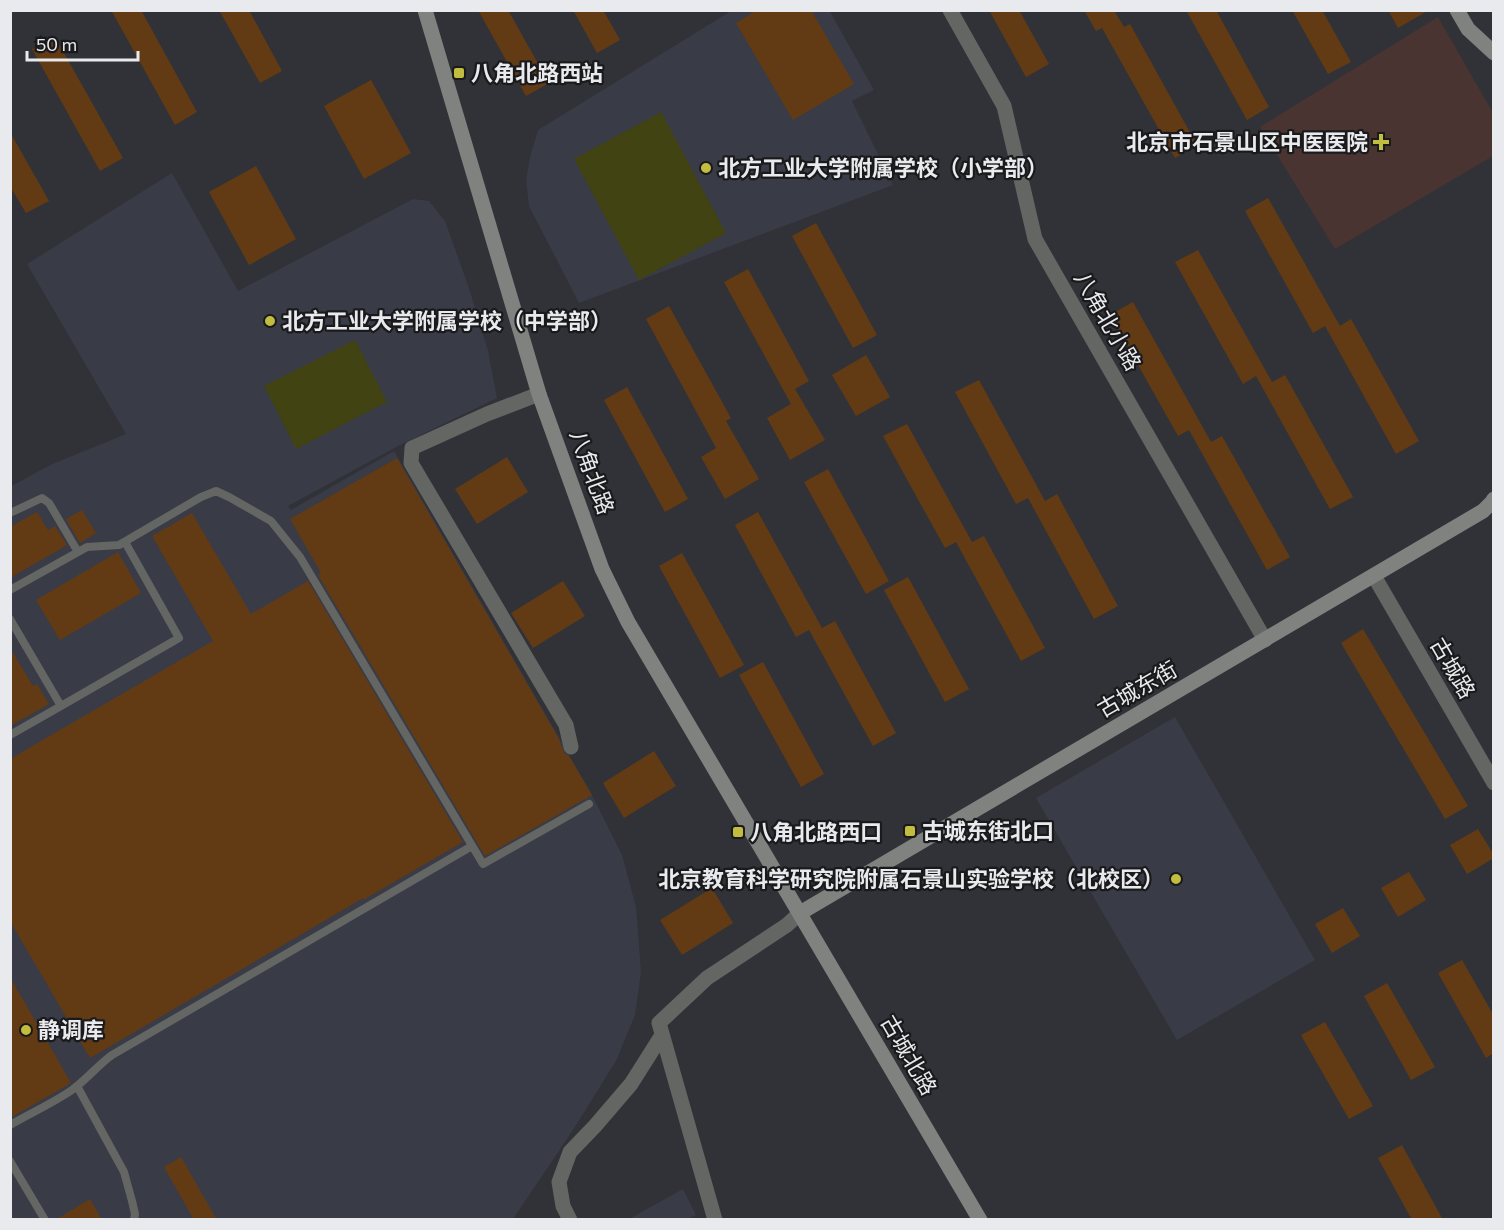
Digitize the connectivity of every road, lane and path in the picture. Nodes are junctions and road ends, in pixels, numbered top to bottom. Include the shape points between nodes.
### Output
1 (425, 10) edge
2 (950, 10) edge
3 (1457, 10) edge
4 (1494, 53) edge
5 (540, 394) junction
6 (1494, 499) edge
7 (10, 513) edge
8 (125, 542) junction
9 (78, 552) junction
10 (1374, 576) junction
11 (10, 590) edge
12 (10, 619) edge
13 (1265, 640) junction
14 (61, 706) junction
15 (10, 735) edge
16 (571, 747) dead end
17 (1494, 783) edge
18 (589, 804) dead end
19 (472, 846) junction
20 (800, 913) junction
21 (662, 1035) junction
22 (77, 1086) junction
23 (10, 1125) edge
24 (10, 1161) edge
25 (45, 1220) edge
26 (134, 1220) edge
27 (570, 1220) edge
28 (715, 1220) edge
29 (980, 1220) edge

1 - 5 street, 八角北路
2 - 13 street, 八角北小路 via 1004,106 1035,239
3 - 4 street via 1468,29
5 - 16 street via 412,448 411,463 566,725
5 - 20 street, 八角北路 via 603,569 628,622
6 - 10 street, 古城东街 via 1483,511
7 - 9 lane via 42,498 50,503
8 - 9 lane via 87,547
8 - 14 lane via 179,638
8 - 19 lane via 216,491 271,521 300,556
9 - 11 lane
10 - 13 street, 古城东街
10 - 17 street, 古城路
12 - 14 lane
13 - 20 street, 古城东街
14 - 15 lane
18 - 19 lane via 483,864
19 - 22 lane via 112,1055
20 - 21 street via 707,978 659,1023
20 - 29 street, 古城北路
21 - 27 street via 631,1084 570,1152 559,1182
21 - 28 street
22 - 23 lane
22 - 26 lane via 123,1172
24 - 25 lane

